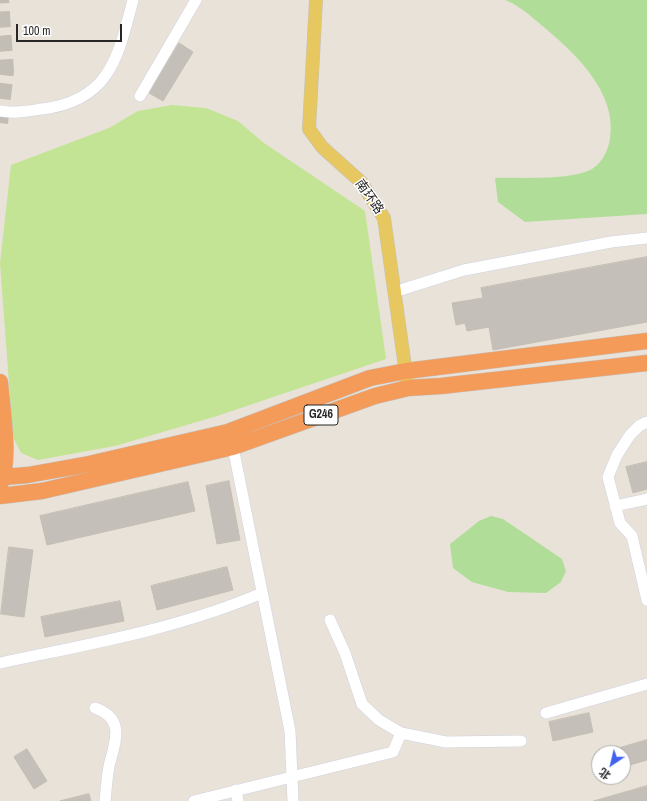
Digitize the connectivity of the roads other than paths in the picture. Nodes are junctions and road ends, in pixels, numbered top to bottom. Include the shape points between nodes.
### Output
1 (132, 0) edge
2 (196, 0) edge
3 (316, 0) edge
4 (140, 96) dead end
5 (0, 111) edge
6 (647, 238) edge
7 (394, 292) junction
8 (647, 341) edge
9 (647, 363) edge
10 (406, 371) junction
11 (0, 382) edge
12 (408, 388) junction
13 (647, 422) edge
14 (233, 447) junction
15 (1, 480) edge
16 (0, 496) edge
17 (647, 499) edge
18 (615, 506) junction
19 (646, 588) edge
20 (262, 593) junction
21 (647, 600) edge
22 (330, 620) dead end
23 (0, 663) edge
24 (647, 684) edge
25 (95, 708) dead end
26 (546, 713) dead end
27 (401, 733) junction
28 (521, 741) dead end
29 (292, 776) junction
30 (237, 796) edge
31 (105, 801) edge
32 (194, 801) edge
33 (293, 801) edge

1 - 5 street via 119,52 106,76 86,96 61,107 11,113
2 - 4 street
3 - 7 main road, 南环路 via 309,129 322,147 361,182 384,218
6 - 7 street via 611,242 464,270
7 - 10 main road, 南环路
8 - 10 highway, G246
9 - 12 highway, G246
10 - 12 main road, 南环路
10 - 15 highway, G246 via 370,378 228,432 89,464
11 - 15 highway, G246 via 6,461
12 - 14 highway, G246 via 375,396
13 - 18 street via 630,435 610,470 608,477
14 - 16 highway, G246 via 42,491
14 - 20 street
17 - 18 street
18 - 19 street via 620,523 632,536
19 - 21 street
20 - 23 street via 213,612 127,637
20 - 29 street via 290,732
22 - 27 street via 345,653 362,704 379,720
24 - 26 street
25 - 31 street via 110,716 116,732
27 - 28 street via 446,742
27 - 29 street via 393,752
29 - 30 street
29 - 33 street
30 - 32 street

